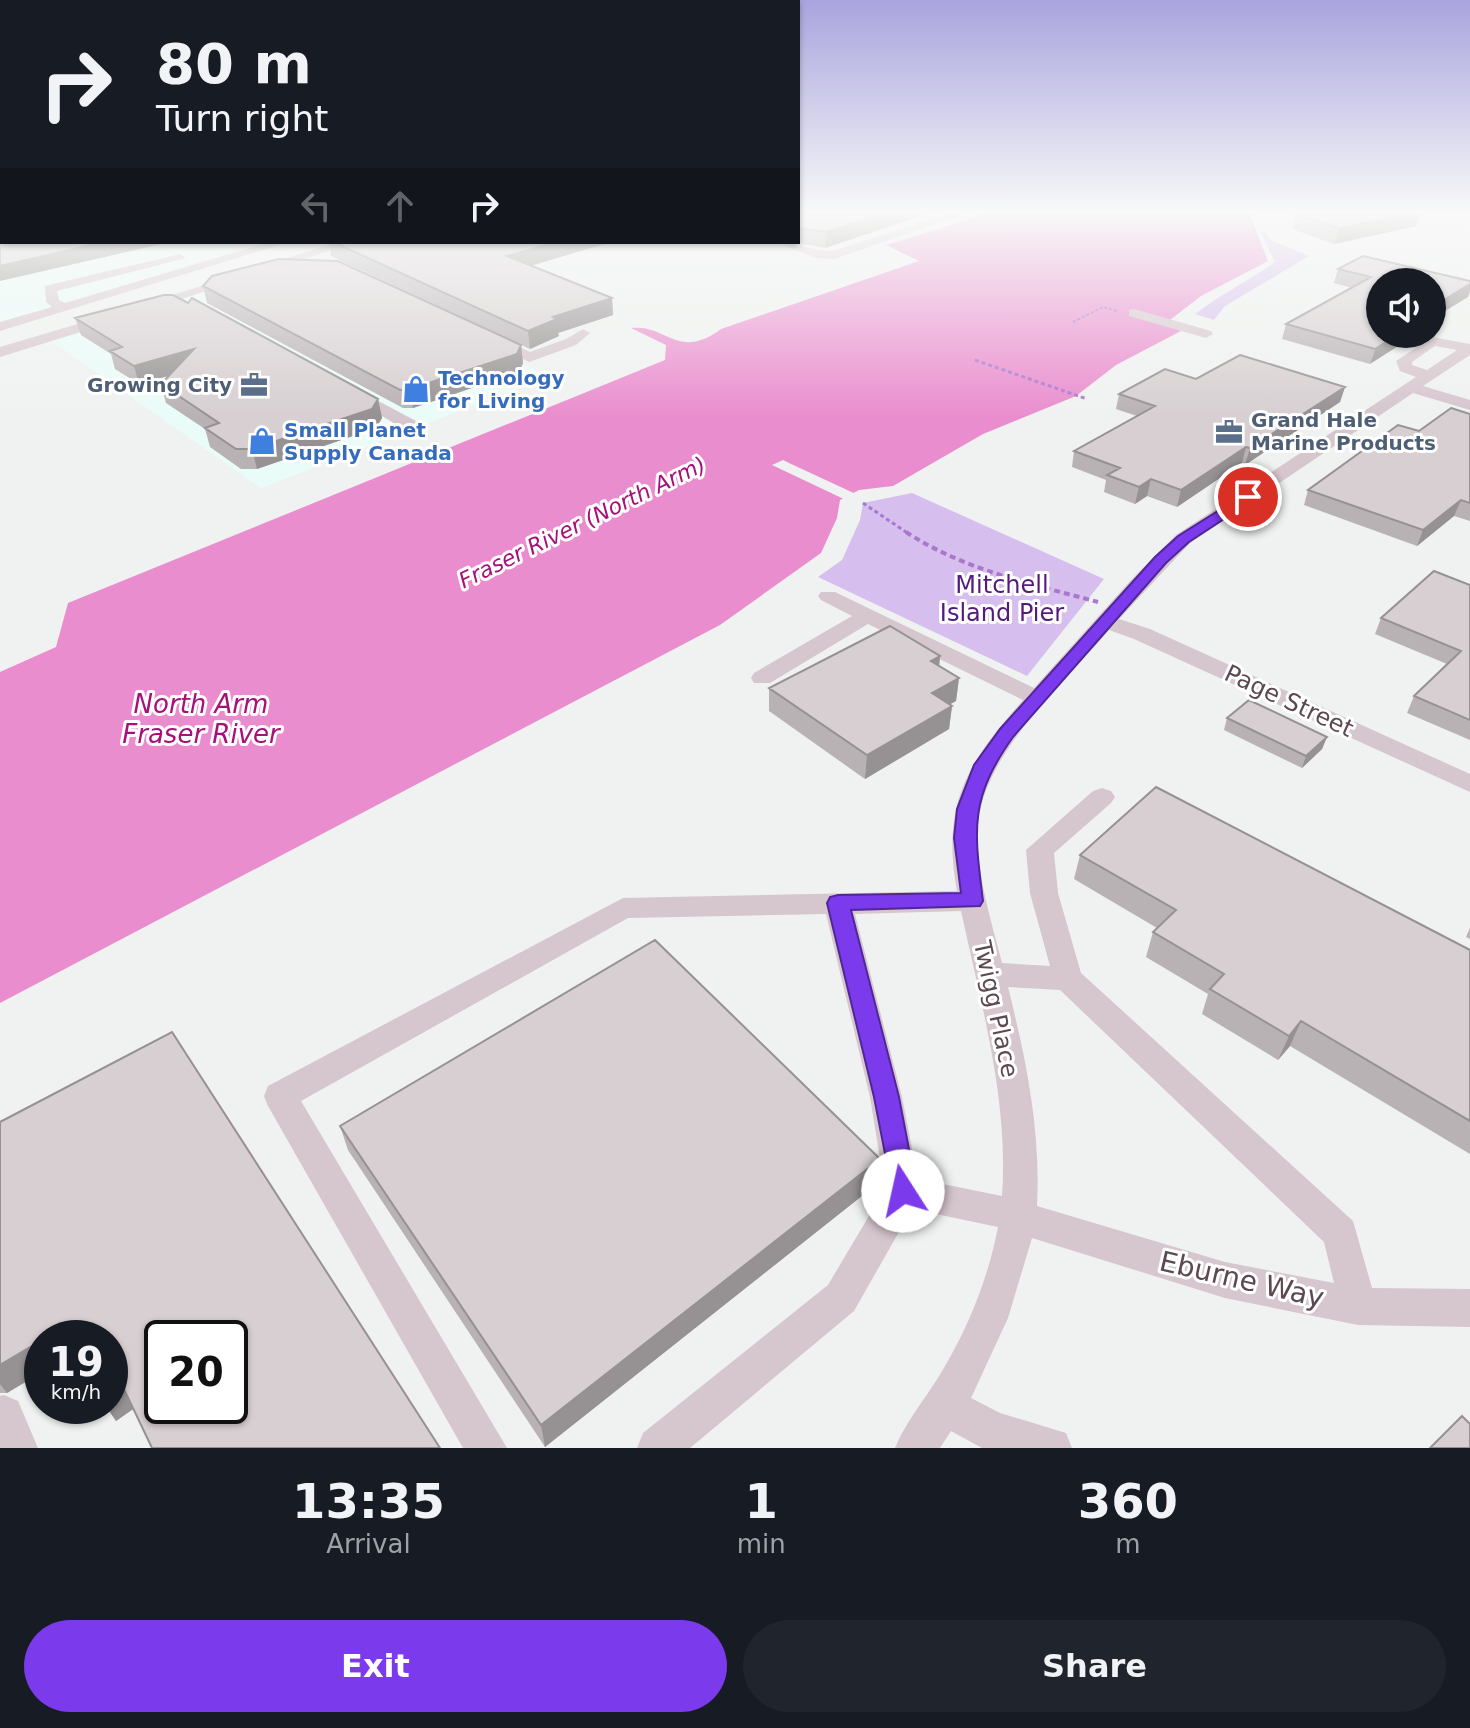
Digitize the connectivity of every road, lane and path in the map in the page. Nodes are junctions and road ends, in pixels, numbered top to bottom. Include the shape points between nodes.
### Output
1 (84, 281) edge
2 (156, 281) edge
3 (227, 281) edge
4 (50, 296) junction
5 (178, 296) junction
6 (200, 307) edge
7 (64, 308) junction
8 (1134, 313) dead end
9 (0, 315) edge
10 (0, 327) edge
11 (475, 331) edge
12 (583, 333) edge
13 (1206, 334) dead end
14 (1470, 348) edge
15 (0, 352) edge
16 (975, 360) dead end
17 (1421, 382) junction
18 (335, 383) edge
19 (1087, 399) dead end
20 (1470, 405) edge
21 (410, 425) dead end
22 (863, 503) dead end
23 (828, 596) dead end
24 (1103, 612) junction
25 (868, 615) junction
26 (762, 678) dead end
27 (1037, 698) junction
28 (1470, 784) edge
29 (1102, 797) dead end
30 (972, 901) junction
31 (838, 903) junction
32 (989, 974) junction
33 (1068, 979) junction
34 (903, 1191) junction
35 (1018, 1219) junction
36 (1358, 1306) junction
37 (1470, 1308) edge
38 (946, 1406) junction
39 (0, 1417) edge
40 (17, 1448) edge
41 (486, 1448) edge
42 (658, 1448) edge
43 (916, 1448) edge
44 (1051, 1448) edge

1 - 4 street via 50,289
2 - 7 street
3 - 5 street
4 - 7 street
4 - 9 street
5 - 6 street
5 - 15 street
7 - 10 street
8 - 13 street
11 - 12 street via 529,357
14 - 17 street, Twigg Place
14 - 17 street via 1432,341 1404,361
16 - 19 path
17 - 20 street
17 - 24 street, Twigg Place via 1183,539
18 - 21 street
22 - 24 path via 932,549
23 - 25 street
24 - 27 street, Twigg Place
24 - 28 street, Page Street
25 - 26 street
25 - 27 street
27 - 30 street, Twigg Place via 973,785 965,838
29 - 33 street via 1040,850 1044,893
30 - 31 street
30 - 32 street, Twigg Place
31 - 34 street via 886,1097
31 - 41 street via 623,908 280,1096
32 - 33 street
32 - 35 street, Twigg Place via 1019,1122
33 - 36 street via 1340,1233
34 - 35 street, Eburne Way via 978,1205
34 - 42 street via 841,1298
35 - 36 street, Eburne Way via 1225,1280
35 - 38 street, Twigg Place via 1006,1270 968,1367
36 - 37 street, Eburne Way
38 - 43 street, Twigg Place
38 - 44 street via 993,1432
39 - 40 street via 4,1415

